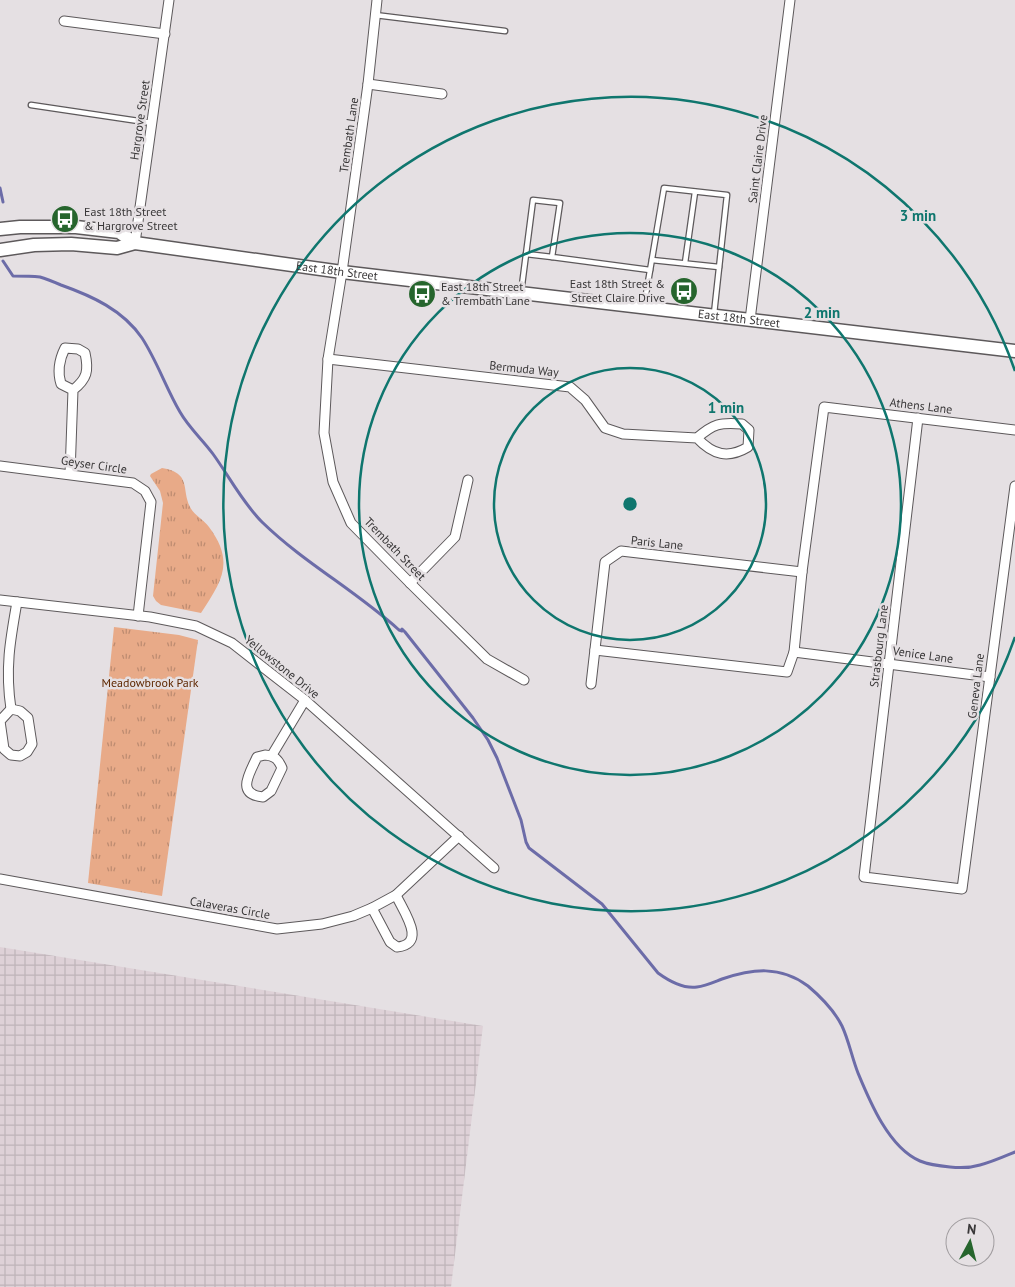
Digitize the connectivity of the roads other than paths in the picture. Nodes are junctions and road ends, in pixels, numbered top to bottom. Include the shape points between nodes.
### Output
1 (169, 0) edge
2 (377, 0) edge
3 (790, 0) edge
4 (375, 15) junction
5 (64, 21) dead end
6 (505, 32) dead end
7 (165, 34) junction
8 (368, 84) junction
9 (442, 94) dead end
10 (31, 105) dead end
11 (152, 123) junction
12 (695, 192) junction
13 (0, 229) edge
14 (136, 243) junction
15 (0, 250) edge
16 (526, 254) junction
17 (552, 257) junction
18 (652, 260) junction
19 (685, 263) junction
20 (719, 267) junction
21 (650, 270) junction
22 (342, 272) junction
23 (521, 293) junction
24 (643, 308) junction
25 (714, 316) junction
26 (750, 320) junction
27 (1015, 351) edge
28 (328, 359) junction
29 (73, 390) junction
30 (918, 418) junction
31 (1015, 430) edge
32 (697, 438) junction
33 (0, 466) edge
34 (70, 474) junction
35 (468, 480) dead end
36 (1015, 486) edge
37 (802, 572) junction
38 (410, 583) junction
39 (0, 600) edge
40 (17, 602) junction
41 (138, 616) junction
42 (595, 650) junction
43 (794, 652) junction
44 (889, 663) junction
45 (990, 677) junction
46 (524, 680) dead end
47 (591, 684) dead end
48 (305, 700) junction
49 (11, 709) junction
50 (272, 756) junction
51 (459, 836) junction
52 (494, 868) dead end
53 (0, 879) edge
54 (962, 889) joint
55 (396, 895) junction
56 (372, 908) junction

1 - 7 street, Hargrove Street
2 - 4 street, Trembath Lane
3 - 26 street, Saint Claire Drive
4 - 6 lane
4 - 8 street, Trembath Lane
5 - 7 street
7 - 11 street, Hargrove Street
8 - 9 street
8 - 22 street, Trembath Lane
10 - 11 lane
11 - 14 street, Hargrove Street
12 - 18 lane via 664,188
12 - 19 lane
12 - 20 lane via 727,195
13 - 14 main road, East 18th Street via 76,227 120,232
14 - 15 main road, East 18th Street via 117,248 71,244
14 - 22 main road, East 18th Street
16 - 17 lane
16 - 17 lane via 533,200 560,203
16 - 23 lane
17 - 21 lane
18 - 19 lane
18 - 21 lane
19 - 20 lane
20 - 25 lane
21 - 24 lane
22 - 23 main road, East 18th Street
22 - 28 street, Trembath Street
23 - 24 main road, East 18th Street
24 - 25 main road, East 18th Street
25 - 26 main road, East 18th Street
26 - 27 main road, East 18th Street
28 - 32 street, Bermuda Way via 570,387 586,400 605,428 623,434
28 - 38 street, Trembath Street via 324,433 334,482 352,523
29 - 29 street via 84,381 88,364 85,353 78,348 65,348 59,359 58,375 61,384
29 - 34 street
30 - 31 street, Athens Lane
30 - 37 street, Athens Lane via 824,406
30 - 44 street, Strasbourg Lane
32 - 32 street via 706,448 720,454 738,453 748,447 749,430 742,424 719,423
33 - 34 street, Geyser Circle
34 - 41 street, Geyser Circle via 133,483 145,491 151,502
35 - 38 street via 455,537
36 - 45 street, Geneva Lane
37 - 42 street, Paris Lane via 621,551 605,562
37 - 43 street
38 - 46 street, Trembath Street via 487,660
39 - 40 street, Yellowstone Drive
40 - 41 street, Yellowstone Drive
40 - 49 street via 8,654
41 - 48 street, Yellowstone Drive via 196,626 232,643
42 - 43 street via 787,672
42 - 47 street, Paris Lane
43 - 44 street, Venice Lane
44 - 45 street, Venice Lane
44 - 54 street, Strasbourg Lane via 864,877
45 - 54 street, Geneva Lane
48 - 50 street
48 - 51 street, Yellowstone Drive
49 - 49 street via 0,721 4,749 11,755 20,756 32,744 28,718
50 - 50 street via 256,757 246,782 247,790 254,796 263,797 271,791 282,768 279,760
51 - 52 street, Yellowstone Drive
51 - 55 street, Calaveras Circle
53 - 56 street, Calaveras Circle via 277,929 322,924
55 - 56 street, Calaveras Circle
55 - 56 street via 413,932 405,946 397,947 390,942

